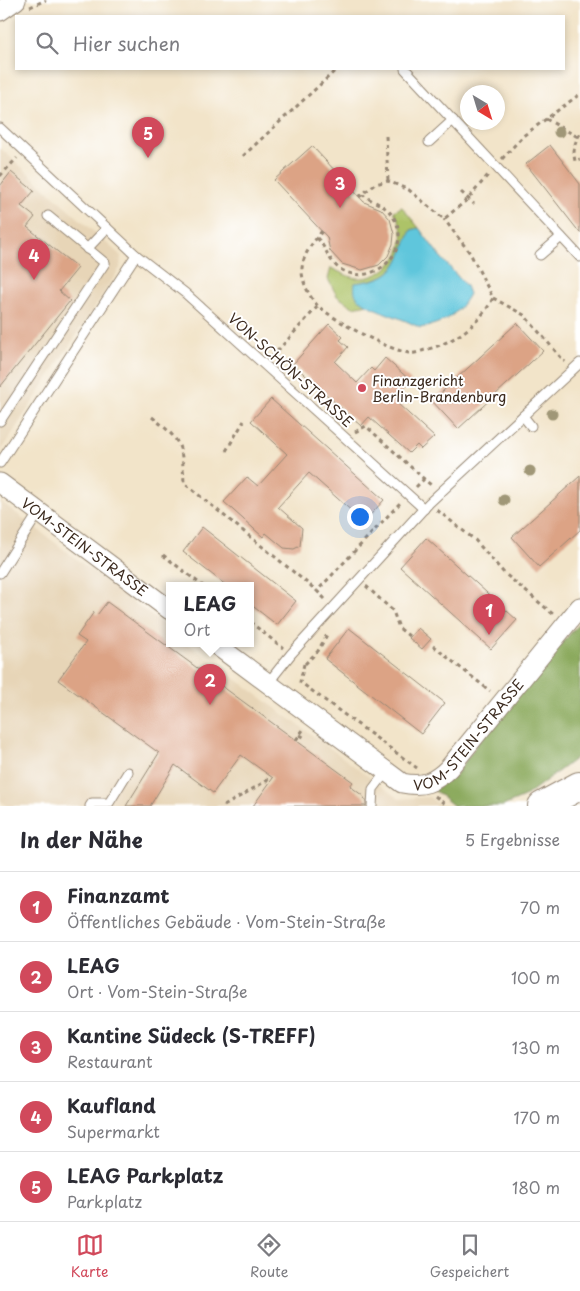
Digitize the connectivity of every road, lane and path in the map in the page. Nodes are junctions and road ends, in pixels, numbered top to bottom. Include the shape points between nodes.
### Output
1 (16, 0) edge
2 (0, 11) edge
3 (336, 70) edge
4 (406, 70) edge
5 (580, 94) edge
6 (546, 119) junction
7 (453, 120) junction
8 (0, 128) edge
9 (579, 135) edge
10 (386, 136) dead end
11 (430, 142) dead end
12 (24, 150) junction
13 (243, 156) dead end
14 (580, 159) edge
15 (496, 166) junction
16 (0, 176) edge
17 (388, 181) junction
18 (461, 192) dead end
19 (468, 199) junction
20 (474, 204) dead end
21 (48, 216) dead end
22 (444, 219) junction
23 (107, 228) junction
24 (322, 231) dead end
25 (561, 237) junction
26 (317, 238) junction
27 (87, 249) junction
28 (136, 255) junction
29 (540, 255) dead end
30 (580, 258) edge
31 (493, 298) junction
32 (318, 306) junction
33 (580, 363) edge
34 (265, 365) junction
35 (568, 365) dead end
36 (522, 416) junction
37 (152, 417) dead end
38 (0, 421) edge
39 (244, 421) dead end
40 (531, 426) dead end
41 (346, 438) junction
42 (226, 451) dead end
43 (0, 463) edge
44 (424, 479) dead end
45 (0, 483) edge
46 (426, 506) junction
47 (39, 512) junction
48 (163, 555) dead end
49 (0, 573) edge
50 (198, 582) edge
51 (364, 584) dead end
52 (317, 591) dead end
53 (166, 607) edge
54 (580, 607) edge
55 (565, 623) junction
56 (254, 625) edge
57 (328, 633) dead end
58 (408, 636) dead end
59 (433, 646) dead end
60 (219, 647) edge
61 (291, 654) junction
62 (304, 664) junction
63 (268, 683) junction
64 (502, 700) junction
65 (305, 738) dead end
66 (296, 740) dead end
67 (128, 772) dead end
68 (386, 772) junction
69 (270, 776) dead end
70 (427, 785) junction
71 (579, 785) edge
72 (90, 806) edge
73 (224, 806) edge
74 (372, 806) edge
75 (542, 806) edge
76 (557, 806) edge

1 - 2 street
3 - 13 path
4 - 7 lane
5 - 6 path
6 - 9 path
6 - 15 path via 523,136
7 - 11 lane
7 - 15 lane
8 - 12 lane, VON-SCHÖN-STRASSE
9 - 14 path via 574,154 576,161
10 - 17 path
12 - 16 path
12 - 23 lane, VON-SCHÖN-STRASSE
15 - 19 path
15 - 25 lane
17 - 22 path via 409,190
17 - 26 path via 375,184 361,196 384,207 395,221 399,242 395,256 381,269 361,275 340,269
18 - 19 path
19 - 20 path
19 - 22 path
21 - 27 lane
22 - 31 path via 470,253
23 - 27 lane
23 - 28 lane, VON-SCHÖN-STRASSE
24 - 26 path
25 - 29 lane
25 - 30 lane
26 - 32 path via 308,249 302,268 305,284
27 - 38 lane via 105,263
28 - 34 lane, VON-SCHÖN-STRASSE via 186,293
28 - 43 lane
31 - 32 path via 486,312 460,336 412,354 372,338
31 - 35 path via 524,316
32 - 34 path
33 - 36 lane
34 - 41 lane, VON-SCHÖN-STRASSE
36 - 40 lane
36 - 46 lane
37 - 52 path via 172,433 182,449 184,483
39 - 42 path
41 - 44 path via 366,426
41 - 46 lane, VON-SCHÖN-STRASSE
45 - 47 street, VOM-STEIN-STRASSE
46 - 55 path via 475,540 518,586
46 - 61 lane
47 - 49 lane
47 - 53 street, VOM-STEIN-STRASSE
48 - 50 path
51 - 58 path via 393,611 399,628
54 - 55 street, VOM-STEIN-STRASSE
55 - 64 street, VOM-STEIN-STRASSE
56 - 61 path
57 - 62 path via 318,651
59 - 64 path
60 - 63 street, VOM-STEIN-STRASSE
61 - 62 path
61 - 63 lane
62 - 70 path via 300,682 415,766
63 - 68 street, VOM-STEIN-STRASSE
64 - 70 street, VOM-STEIN-STRASSE via 449,768
65 - 66 path via 301,733
67 - 72 lane via 109,802 92,803
68 - 70 street, VOM-STEIN-STRASSE via 402,783
68 - 74 lane via 373,789
69 - 73 path
71 - 75 main road
71 - 76 main road

